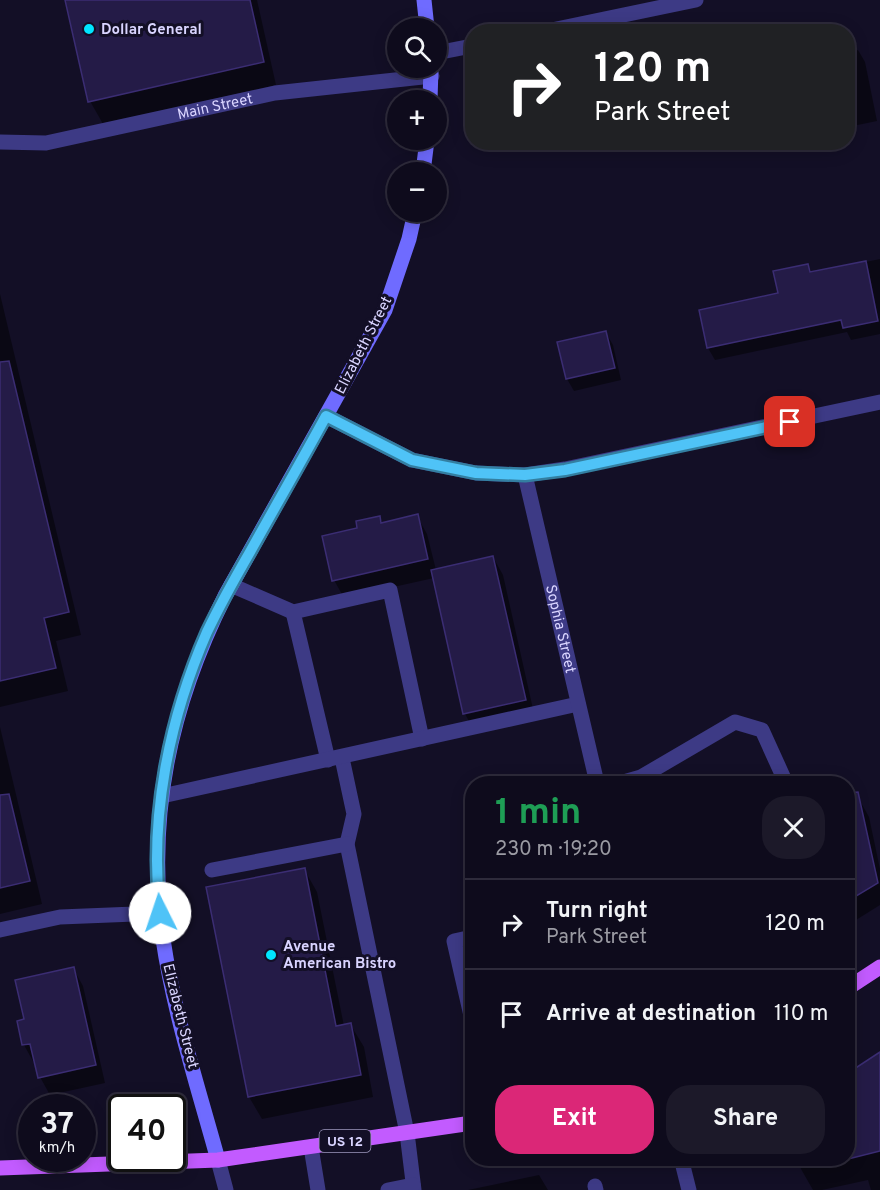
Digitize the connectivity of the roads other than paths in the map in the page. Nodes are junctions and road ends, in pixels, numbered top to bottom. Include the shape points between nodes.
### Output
1 (424, 0) edge
2 (696, 0) edge
3 (426, 18) edge
4 (580, 24) edge
5 (465, 47) edge
6 (447, 51) edge
7 (387, 78) edge
8 (0, 142) edge
9 (413, 222) edge
10 (880, 402) edge
11 (326, 416) junction
12 (525, 475) junction
13 (231, 585) junction
14 (293, 612) junction
15 (578, 704) junction
16 (422, 739) junction
17 (335, 759) junction
18 (595, 776) edge
19 (643, 776) edge
20 (783, 776) edge
21 (162, 796) junction
22 (347, 844) junction
23 (212, 870) dead end
24 (160, 913) junction
25 (0, 930) edge
26 (465, 939) edge
27 (880, 967) edge
28 (855, 983) edge
29 (465, 989) edge
30 (465, 1124) edge
31 (406, 1133) junction
32 (311, 1147) junction
33 (218, 1160) junction
34 (683, 1166) edge
35 (0, 1168) edge
36 (413, 1188) edge
37 (226, 1190) edge
38 (318, 1190) edge
39 (388, 1190) edge
40 (689, 1190) edge

1 - 3 street
2 - 4 street
5 - 6 street
7 - 8 street, Main Street via 275,93 46,143
9 - 11 street, Elizabeth Street via 385,309
10 - 12 street via 565,470
11 - 12 street via 412,460 476,473
11 - 13 street, Elizabeth Street
12 - 15 street, Sophia Street
13 - 14 street
13 - 21 street, Elizabeth Street via 207,633 183,697
14 - 16 street via 390,590
14 - 17 street
15 - 16 street
15 - 18 street, Sophia Street
16 - 17 street
17 - 21 street
17 - 22 street via 354,814
19 - 20 street via 735,722 762,730
21 - 24 street, Elizabeth Street
22 - 23 street
22 - 31 street
24 - 25 street via 60,917
24 - 33 street, Elizabeth Street via 174,994
26 - 29 street via 454,941
27 - 28 main road
30 - 31 main road, US 12
31 - 32 main road, US 12
31 - 36 street
32 - 33 main road, US 12
32 - 38 street
33 - 35 main road, US 12
33 - 37 street, Elizabeth Street
34 - 40 street
36 - 39 street

